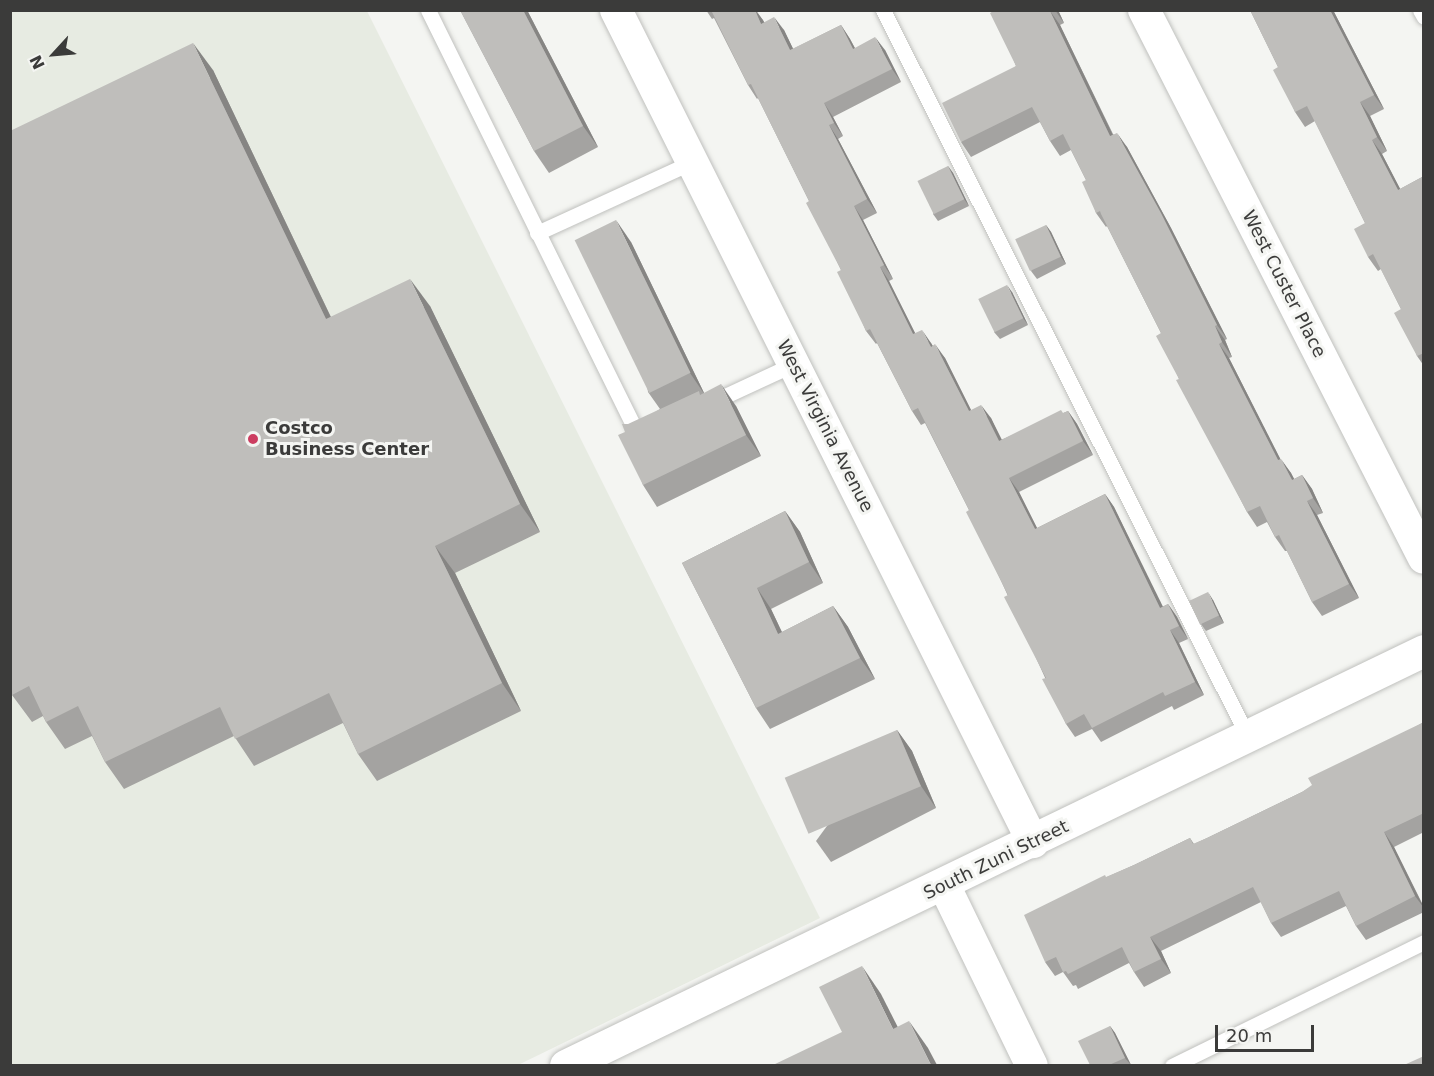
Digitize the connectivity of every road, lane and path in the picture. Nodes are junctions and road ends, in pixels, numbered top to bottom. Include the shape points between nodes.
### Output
1 (428, 10) edge
2 (616, 10) edge
3 (883, 10) edge
4 (1144, 10) edge
5 (1420, 10) edge
6 (1424, 17) edge
7 (692, 162) junction
8 (537, 233) junction
9 (794, 364) junction
10 (701, 408) edge
11 (659, 427) edge
12 (1424, 558) edge
13 (1424, 651) edge
14 (1248, 737) junction
15 (1033, 842) junction
16 (944, 885) junction
17 (1424, 942) edge
18 (566, 1065) edge
19 (1032, 1065) edge
20 (1172, 1065) edge

1 - 8 lane
2 - 7 street, West Virginia Avenue
3 - 14 lane
4 - 12 street, West Custer Place
5 - 6 lane
7 - 8 lane
7 - 9 street, West Virginia Avenue
8 - 11 lane via 639,436
9 - 10 lane
9 - 15 street, West Virginia Avenue
13 - 14 street, South Zuni Street
14 - 15 street, South Zuni Street
15 - 16 street, South Zuni Street
16 - 18 street, South Zuni Street
16 - 19 street
17 - 20 lane

